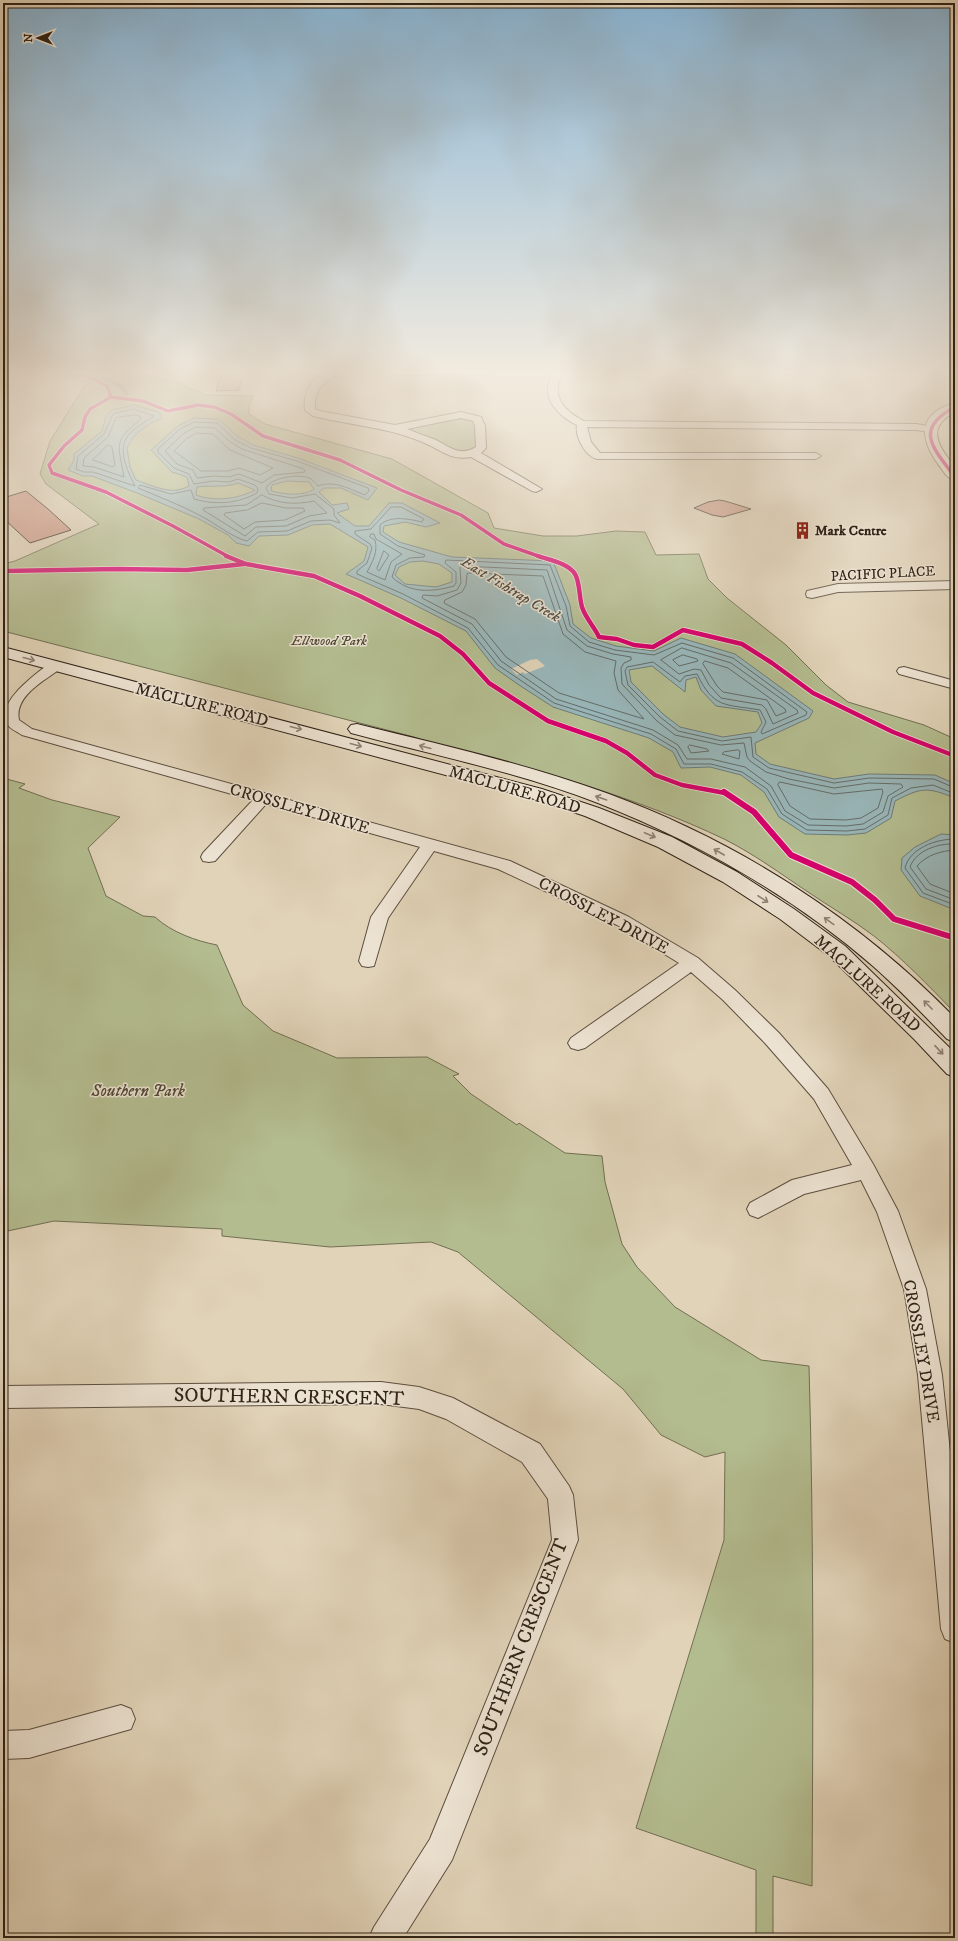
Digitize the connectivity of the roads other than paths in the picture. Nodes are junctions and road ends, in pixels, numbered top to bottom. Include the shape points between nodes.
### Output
1 (488, 462) edge
2 (944, 462) edge
3 (955, 477) edge
4 (536, 490) dead end
5 (955, 584) edge
6 (812, 594) dead end
7 (3, 637) edge
8 (3, 652) edge
9 (55, 666) junction
10 (904, 671) dead end
11 (149, 676) junction
12 (955, 685) edge
13 (263, 798) junction
14 (430, 844) junction
15 (210, 858) dead end
16 (368, 961) dead end
17 (692, 963) junction
18 (955, 1034) edge
19 (578, 1043) dead end
20 (955, 1068) edge
21 (866, 1170) junction
22 (758, 1209) dead end
23 (3, 1396) edge
24 (955, 1629) edge
25 (121, 1719) dead end
26 (3, 1745) edge
27 (385, 1938) edge

1 - 4 street
2 - 3 main road
5 - 6 street, PACIFIC PLACE via 838,588
7 - 11 main road, MACLURE ROAD
8 -> 9 main road, MACLURE ROAD
9 - 11 main road via 73,664 124,677
9 - 13 street, CROSSLEY DRIVE via 14,702 10,712 13,722 27,732
9 -> 20 main road, MACLURE ROAD via 535,793 592,812 665,842 730,877 837,951
10 - 12 street
18 -> 11 main road, MACLURE ROAD via 901,978 854,939 803,903 708,845 680,831 604,799 539,778
13 - 14 street, CROSSLEY DRIVE
13 - 15 street
14 - 16 street via 380,917
14 - 17 street, CROSSLEY DRIVE via 504,865 622,921
17 - 19 street
17 - 21 street, CROSSLEY DRIVE via 767,1032 821,1094
21 - 22 street via 799,1186
21 - 24 street, CROSSLEY DRIVE via 887,1211 914,1289 930,1375
23 - 27 street, SOUTHERN CRESCENT via 381,1393 419,1398 453,1410 531,1452 560,1495 565,1540 441,1849
25 - 26 street via 29,1744

